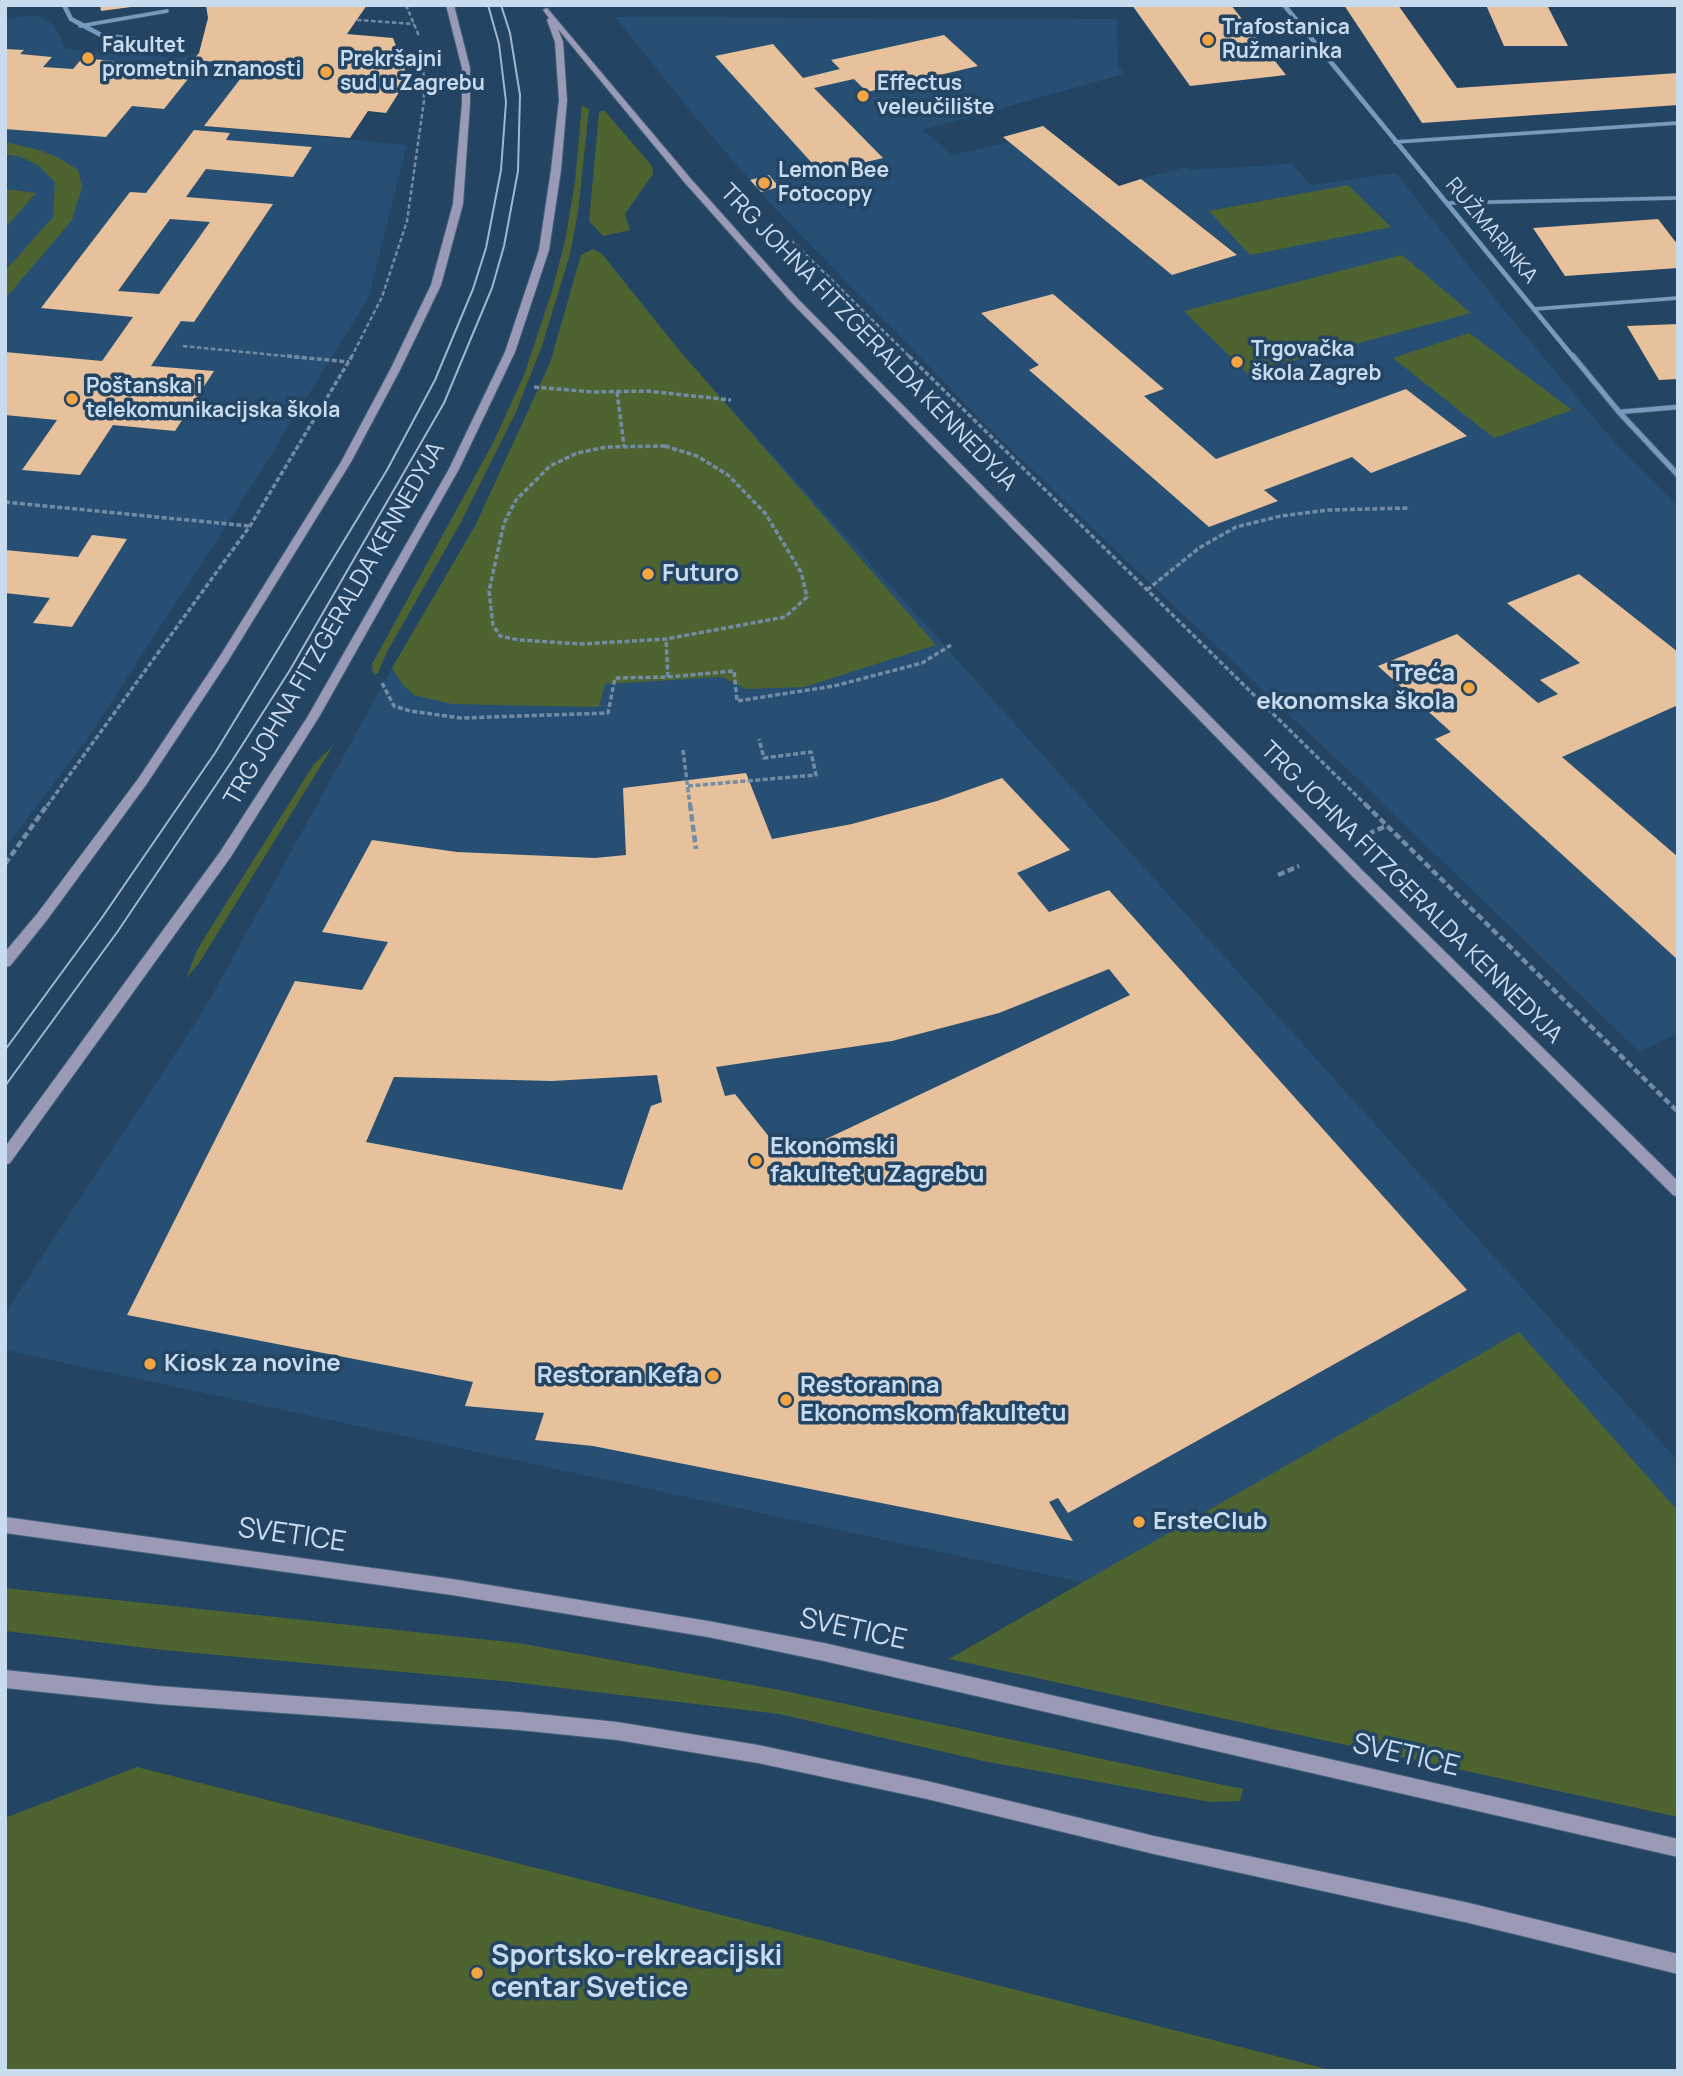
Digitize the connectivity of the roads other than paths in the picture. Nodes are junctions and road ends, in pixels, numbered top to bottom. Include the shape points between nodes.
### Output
1 (64, 5) edge
2 (450, 5) edge
3 (1284, 5) edge
4 (546, 8) edge
5 (167, 11) dead end
6 (80, 26) junction
7 (101, 35) joint
8 (180, 43) dead end
9 (1678, 123) edge
10 (1395, 142) junction
11 (1677, 200) edge
12 (1448, 203) junction
13 (1678, 298) edge
14 (1535, 309) junction
15 (1678, 407) edge
16 (1619, 412) junction
17 (1678, 475) edge
18 (5, 962) edge
19 (5, 1159) edge
20 (1678, 1191) edge
21 (5, 1525) edge
22 (5, 1679) edge
23 (1678, 1848) edge
24 (1678, 1964) edge

1 - 6 street via 67,15
2 - 18 main road via 466,68 467,103 458,204 436,285 346,462 224,658 142,782
3 - 10 street, RUŽMARINKA
4 - 19 main road, TRG JOHNA FITZGERALDA KENNEDYJA via 562,65 556,170 544,250 510,352 454,469 306,729 167,938
4 - 20 main road, TRG JOHNA FITZGERALDA KENNEDYJA via 688,181 794,300 1358,874
5 - 6 lane
6 - 7 street
7 - 8 lane
9 - 10 lane
10 - 12 street, RUŽMARINKA
11 - 12 lane
12 - 14 street, RUŽMARINKA
13 - 14 lane
14 - 16 street, RUŽMARINKA
15 - 16 lane
16 - 17 street, RUŽMARINKA
21 - 23 main road, SVETICE via 452,1587 799,1647
22 - 24 main road via 157,1695 519,1721 758,1754

